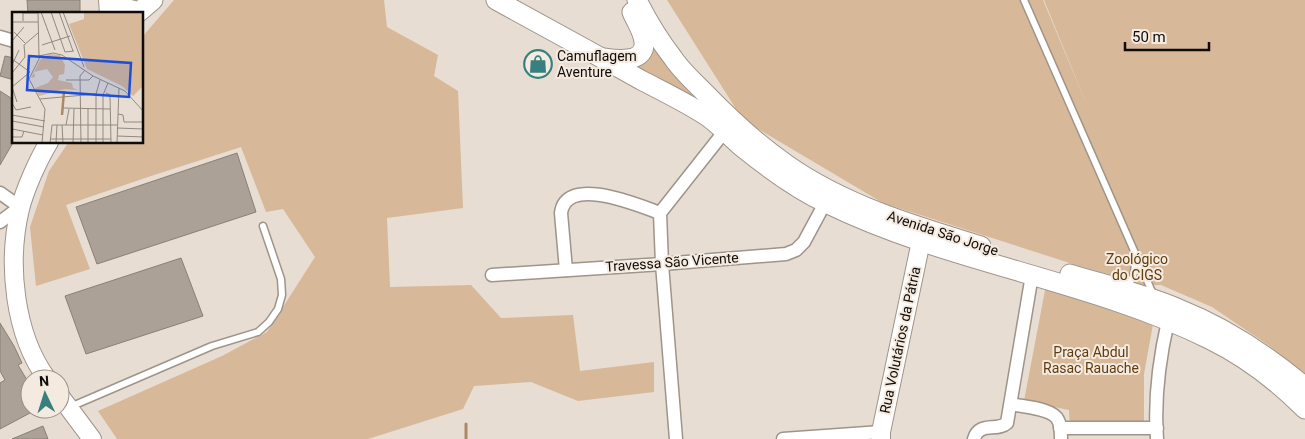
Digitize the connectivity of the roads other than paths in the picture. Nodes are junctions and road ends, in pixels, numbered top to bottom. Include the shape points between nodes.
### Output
1 (117, 0) edge
2 (496, 0) edge
3 (626, 0) edge
4 (637, 0) edge
5 (1024, 0) edge
6 (144, 9) edge
7 (598, 56) junction
8 (724, 132) junction
9 (48, 144) edge
10 (0, 193) edge
11 (825, 203) junction
12 (20, 207) junction
13 (660, 213) junction
14 (0, 222) edge
15 (263, 226) dead end
16 (921, 242) junction
17 (1134, 253) junction
18 (662, 264) junction
19 (566, 270) junction
20 (492, 275) dead end
21 (1032, 275) junction
22 (1123, 290) junction
23 (1155, 300) junction
24 (1168, 321) junction
25 (42, 369) edge
26 (1305, 387) edge
27 (70, 400) edge
28 (1011, 404) junction
29 (1305, 409) edge
30 (70, 410) edge
31 (1061, 433) edge
32 (1157, 434) edge
33 (881, 436) edge
34 (92, 439) edge
35 (676, 439) edge
36 (783, 439) edge
37 (974, 439) edge

1 - 6 main road via 128,9
2 - 7 main road, Avenida São Jorge
3 - 7 main road via 644,46 639,55 630,59
4 - 22 main road, Avenida São Jorge via 673,59 741,129 787,165 836,193 882,213
5 - 17 lane
7 - 8 main road, Avenida São Jorge via 706,116
8 - 11 main road, Avenida São Jorge via 769,168
8 - 13 street
9 - 12 street
10 - 12 street
11 - 16 main road, Avenida São Jorge
11 - 18 street, Travessa São Vicente via 804,242 786,254
12 - 14 street
12 - 25 street via 15,246 16,291 26,337
13 - 18 street
13 - 19 street via 602,195 570,198 561,213
15 - 27 lane via 281,279 282,295 278,309 258,332
16 - 21 main road, Avenida São Jorge
16 - 33 street, Rua Volutários da Pátria
17 - 22 lane via 1135,270
17 - 23 lane
18 - 19 street, Travessa São Vicente
18 - 35 street
19 - 20 street, Travessa São Vicente
21 - 24 main road, Avenida São Jorge
21 - 28 street
22 - 23 main road, Avenida São Jorge
23 - 26 main road, Avenida São Jorge via 1180,309 1254,347
24 - 29 main road, Avenida São Jorge via 1244,360
24 - 32 street via 1158,372
28 - 31 street via 1053,414 1060,422
28 - 37 street via 1004,426 980,430
30 - 34 street
31 - 32 street
33 - 36 street

